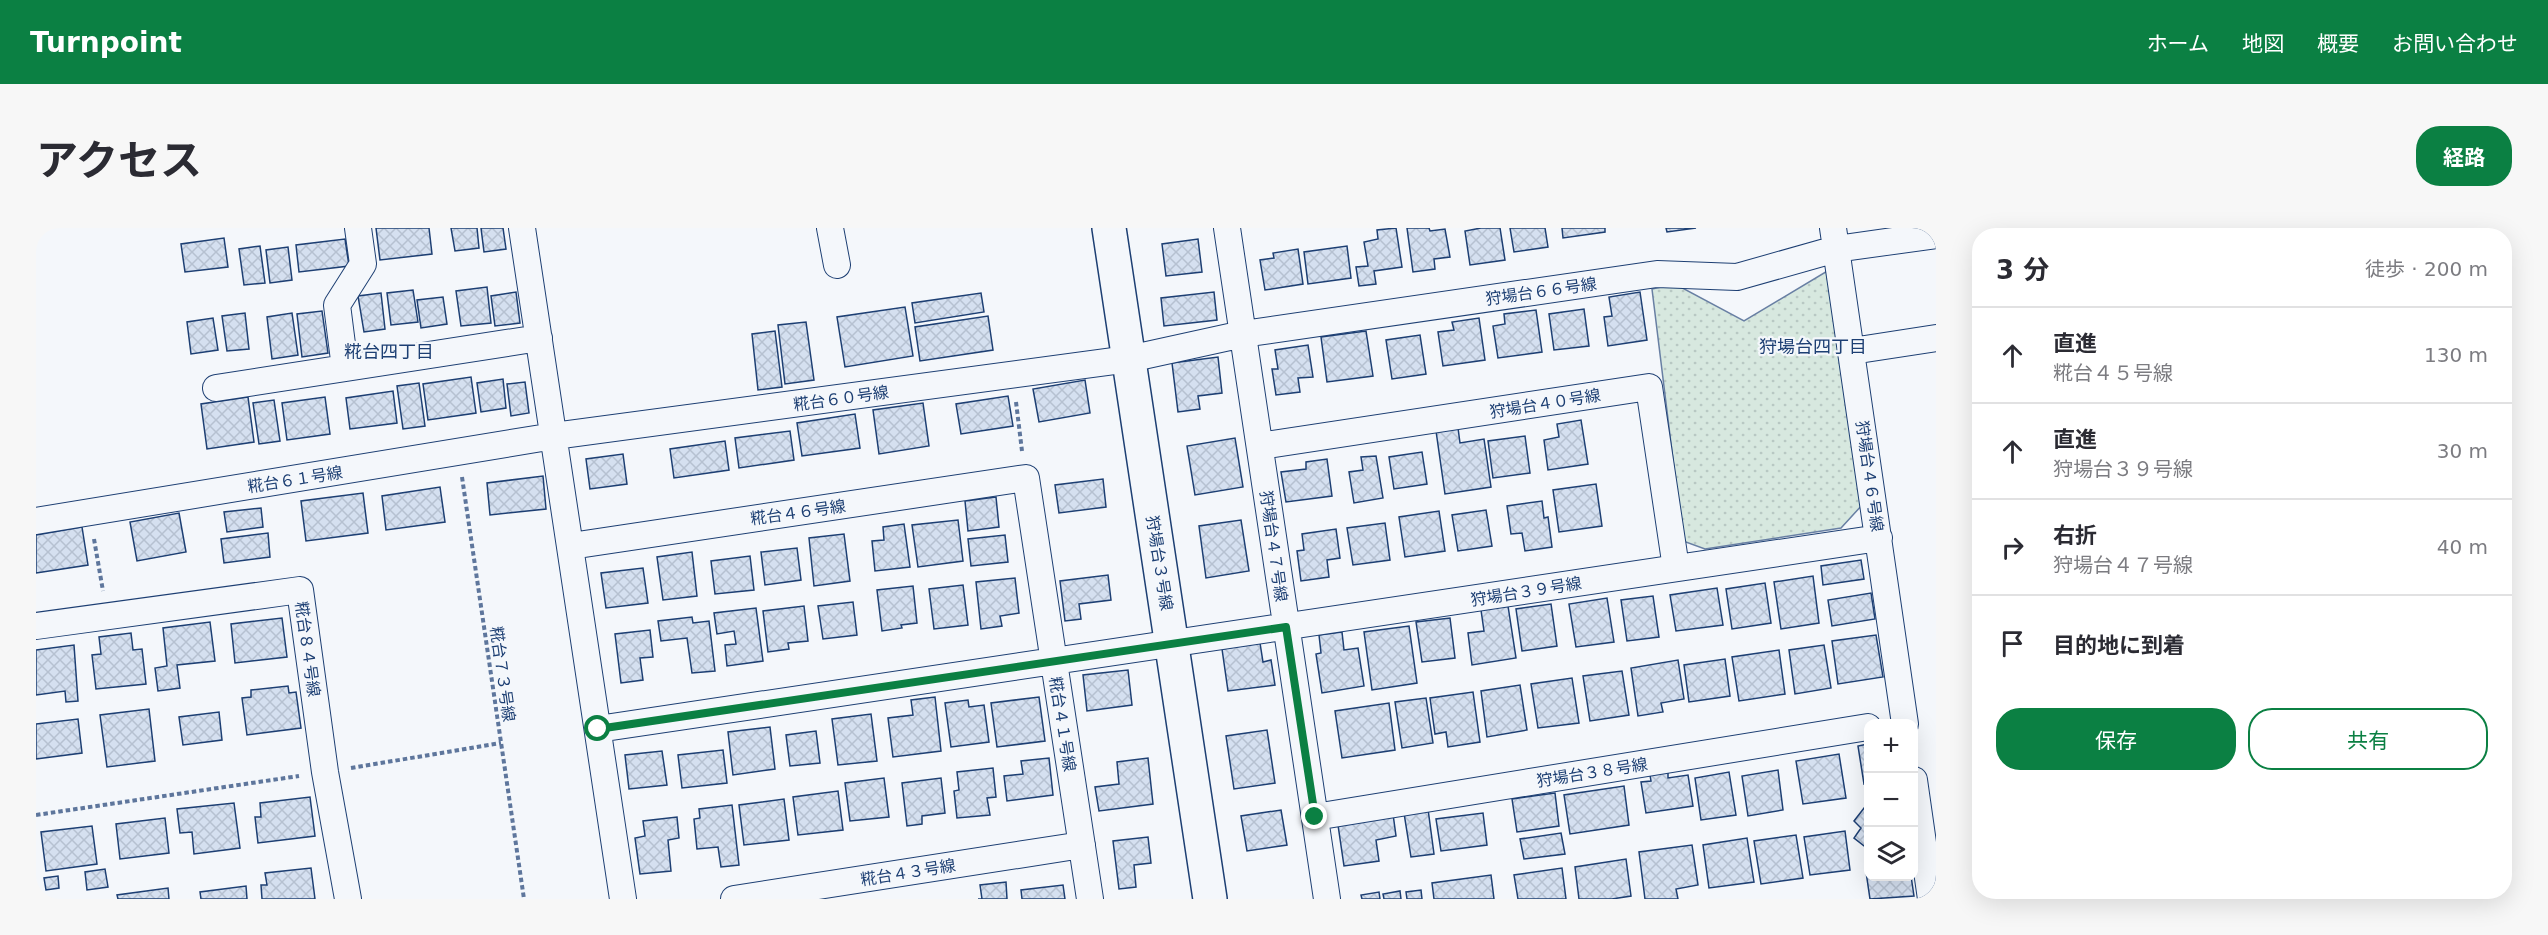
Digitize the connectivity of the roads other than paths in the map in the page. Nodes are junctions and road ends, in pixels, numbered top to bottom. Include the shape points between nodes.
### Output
1 (358, 228) edge
2 (522, 228) edge
3 (830, 228) edge
4 (1109, 228) edge
5 (1227, 228) edge
6 (1936, 235) edge
7 (1835, 238) edge
8 (837, 265) dead end
9 (1243, 334) junction
10 (539, 338) junction
11 (1936, 338) edge
12 (1852, 351) junction
13 (1129, 359) junction
14 (345, 368) junction
15 (216, 388) dead end
16 (554, 436) junction
17 (1260, 446) junction
18 (1026, 478) joint
19 (36, 521) edge
20 (1879, 538) junction
21 (571, 546) junction
22 (1676, 568) junction
23 (36, 626) edge
24 (1286, 627) junction
25 (1173, 644) junction
26 (1054, 661) junction
27 (1899, 719) edge
28 (1864, 728) edge
29 (598, 729) junction
30 (1918, 808) edge
31 (1315, 817) junction
32 (1082, 845) junction
33 (348, 899) edge
34 (623, 899) edge
35 (734, 899) edge
36 (1090, 899) edge
37 (1210, 899) edge
38 (1327, 899) edge
39 (1931, 899) edge

1 - 14 street via 363,264 337,305
2 - 10 street
3 - 8 street
4 - 13 street, 狩場台３号線
5 - 9 street, 狩場台４７号線
6 - 7 street, 狩場台６６号線
7 - 9 street, 狩場台６６号線 via 1737,277 1657,274
7 - 12 street, 狩場台４６号線
9 - 13 street, 狩場台６６号線
9 - 17 street, 狩場台４７号線
10 - 14 street
10 - 16 street
11 - 12 street
12 - 20 street, 狩場台４６号線
13 - 16 street, 糀台６０号線
13 - 25 street, 狩場台３号線
14 - 15 street
16 - 19 street, 糀台６１号線
16 - 21 street
17 - 22 street, 狩場台４０号線 via 1649,387
17 - 24 street, 狩場台４７号線
18 - 21 street, 糀台４６号線
18 - 26 street, 糀台４１号線
20 - 22 street, 狩場台３９号線
20 - 27 street, 狩場台４６号線
21 - 29 street
22 - 24 street, 狩場台３９号線
23 - 33 street, 糀台８４号線 via 300,590 325,772
24 - 25 street, 狩場台３９号線
24 - 31 street, 狩場台４７号線
25 - 26 street, 狩場台３９号線
25 - 37 street, 狩場台３号線
26 - 29 street, 狩場台３９号線
26 - 32 street, 糀台４１号線
28 - 31 street, 狩場台３８号線
29 - 34 street
30 - 39 street
31 - 38 street, 狩場台４７号線
32 - 35 street, 糀台４３号線
32 - 36 street, 糀台４１号線

